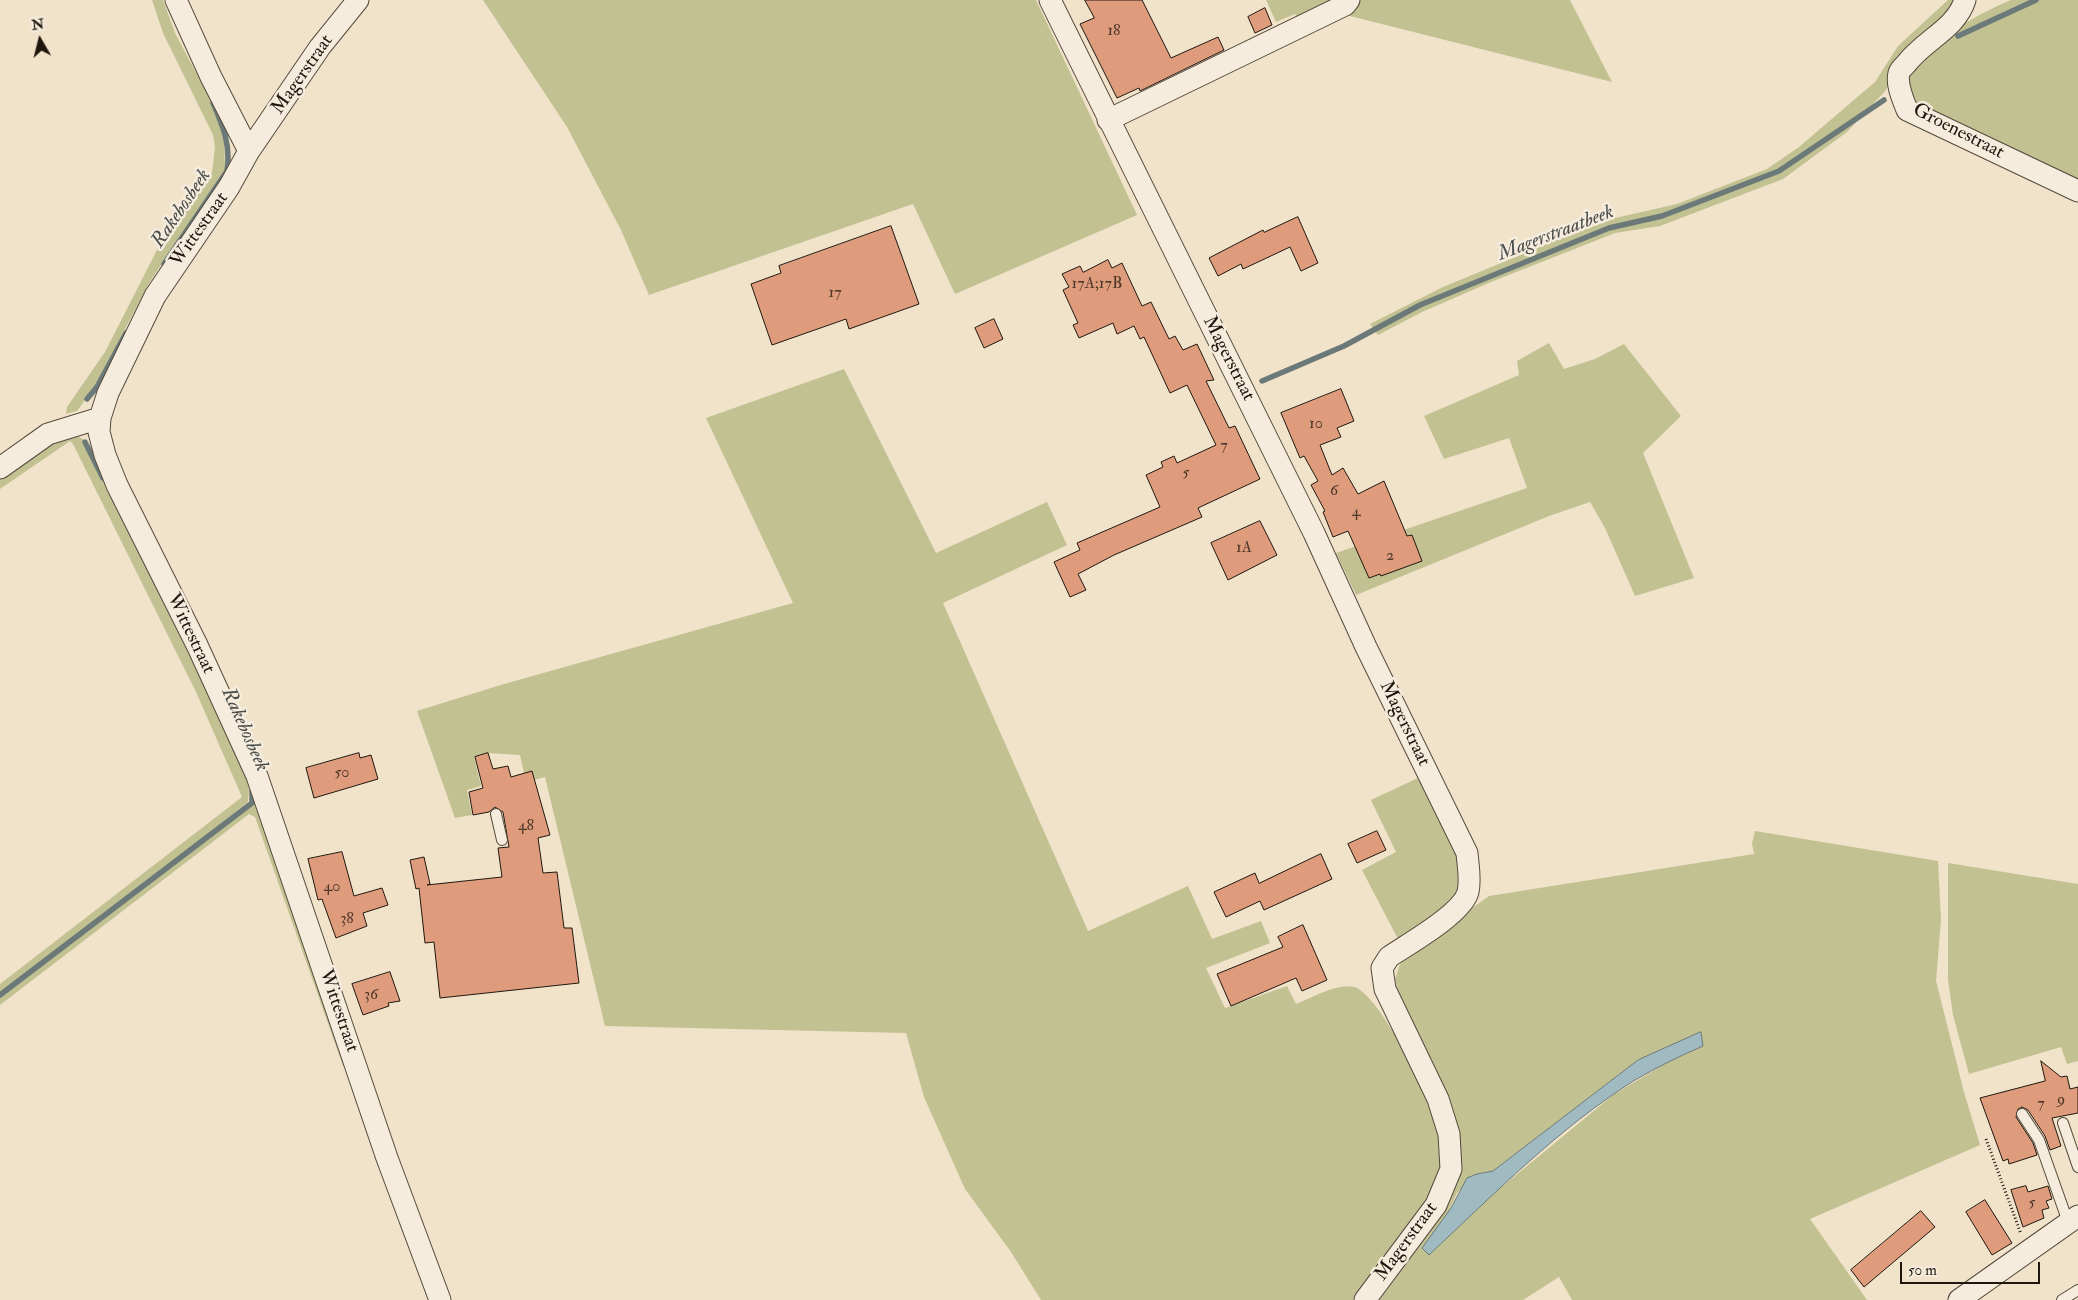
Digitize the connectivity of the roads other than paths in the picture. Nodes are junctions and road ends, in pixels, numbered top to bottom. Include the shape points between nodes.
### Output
1 (176, 0) edge
2 (358, 0) edge
3 (1050, 0) edge
4 (1349, 0) edge
5 (1966, 0) edge
6 (1108, 120) junction
7 (249, 151) junction
8 (2078, 190) edge
9 (100, 418) junction
10 (0, 468) edge
11 (496, 814) dead end
12 (502, 840) dead end
13 (2022, 1114) dead end
14 (2063, 1123) dead end
15 (2078, 1167) edge
16 (2073, 1219) edge
17 (2078, 1290) edge
18 (440, 1300) edge
19 (1364, 1300) edge
20 (1959, 1300) edge
21 (2062, 1300) edge

1 - 7 street
2 - 7 street, Magerstraat via 320,47
3 - 6 street, Magerstraat
4 - 6 street via 1345,5
5 - 8 street, Groenestraat via 1962,12 1951,24 1916,50 1899,72 1900,92 1907,110
6 - 19 street, Magerstraat via 1314,533 1467,853 1468,893 1457,909 1389,957 1382,968 1385,990 1438,1099 1449,1134 1451,1169 1436,1205
7 - 9 street, Wittestraat via 230,187 155,296 108,393
9 - 10 street via 48,434
9 - 18 street, Wittestraat via 99,432 117,485 257,776 387,1158
11 - 12 lane
13 - 16 lane via 2038,1140
14 - 15 lane
16 - 20 street
17 - 21 lane

